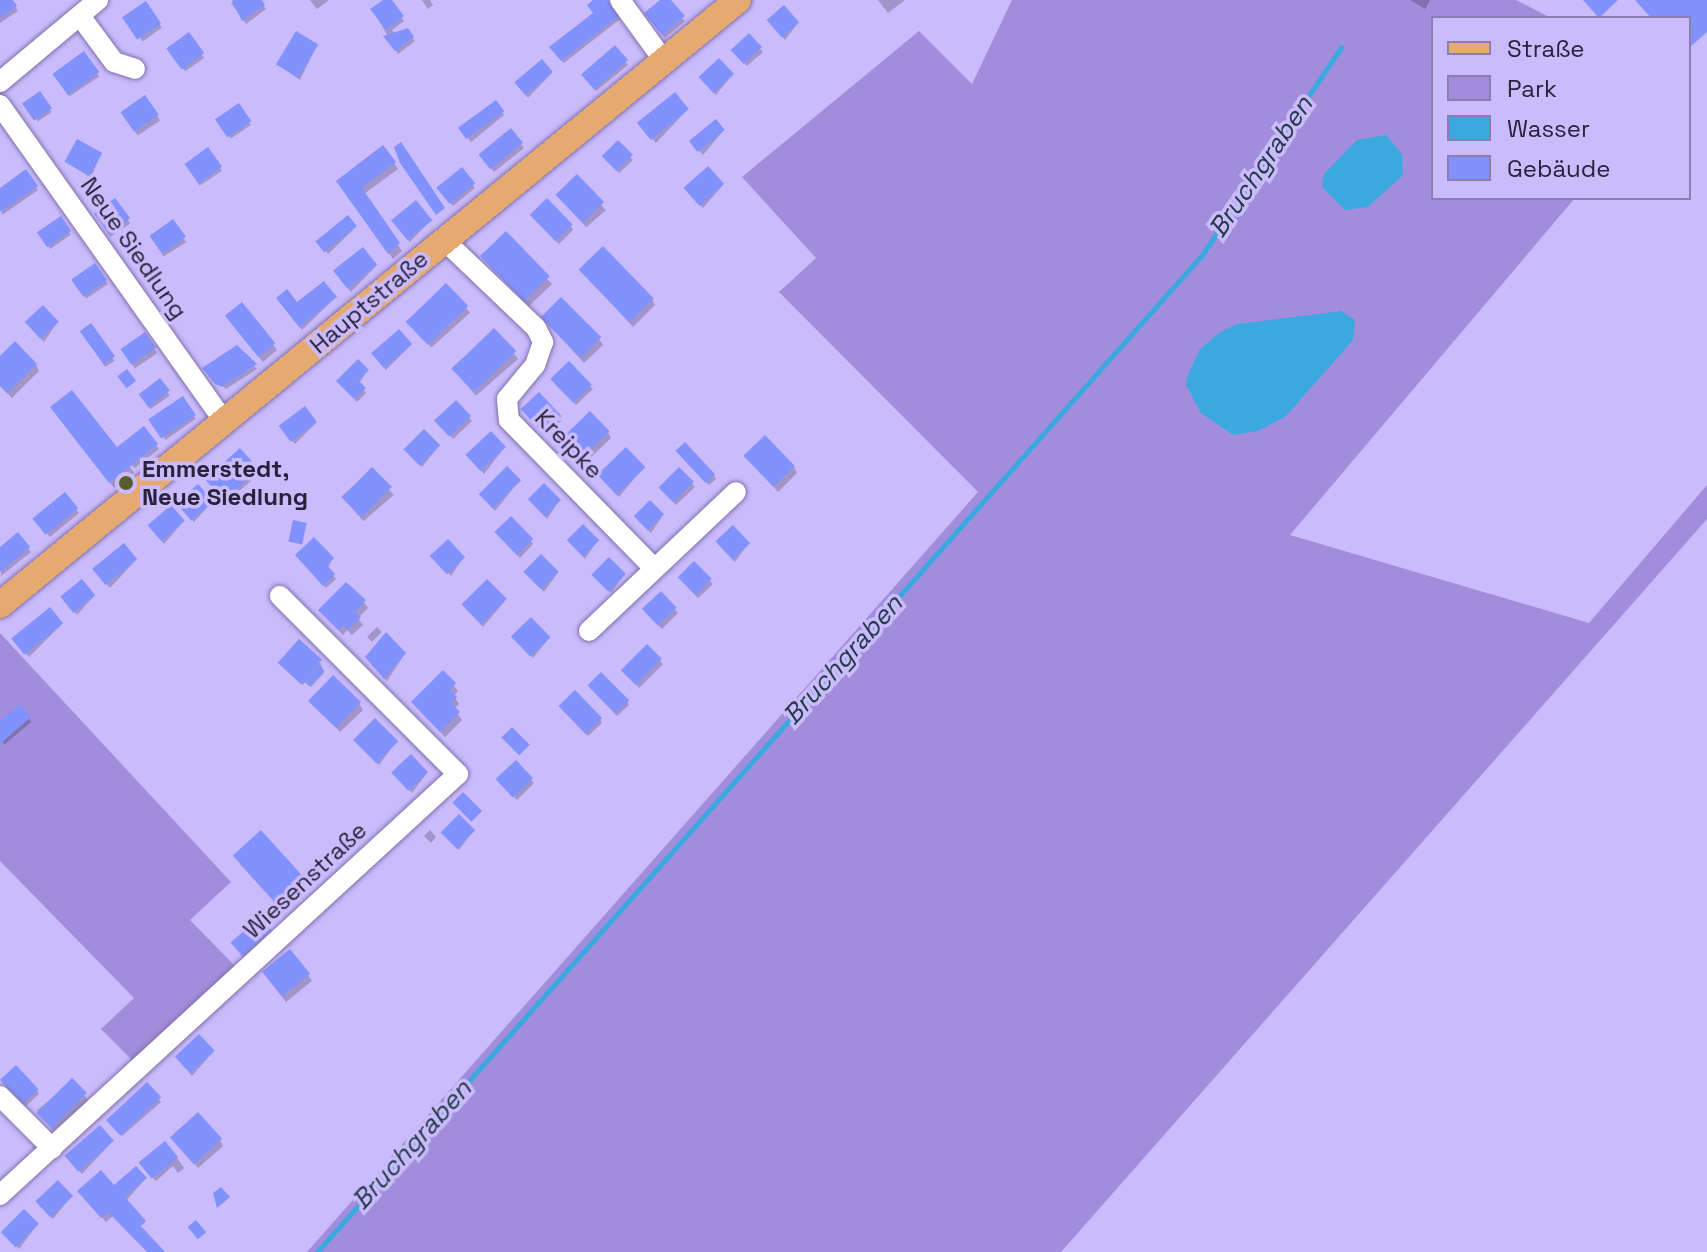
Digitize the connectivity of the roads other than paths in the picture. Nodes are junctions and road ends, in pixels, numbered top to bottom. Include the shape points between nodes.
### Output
1 (98, 0) edge
2 (620, 0) edge
3 (738, 0) edge
4 (80, 16) junction
5 (664, 61) junction
6 (135, 69) dead end
7 (0, 82) edge
8 (0, 105) edge
9 (444, 240) junction
10 (224, 421) junction
11 (736, 492) dead end
12 (654, 568) junction
13 (280, 596) dead end
14 (0, 605) edge
15 (589, 631) dead end
16 (0, 1096) edge
17 (52, 1148) junction
18 (0, 1195) edge

1 - 4 street
2 - 5 street
3 - 5 main road, Hauptstraße
4 - 6 street via 114,62
4 - 7 street
5 - 9 main road, Hauptstraße
8 - 10 street, Neue Siedlung
9 - 10 main road, Hauptstraße
9 - 12 street, Kreipke via 536,328 543,342 535,365 507,399 509,420
10 - 14 main road, Hauptstraße
11 - 12 street
12 - 15 street
13 - 17 street, Wiesenstraße via 458,774
16 - 17 street
17 - 18 street, Wiesenstraße

